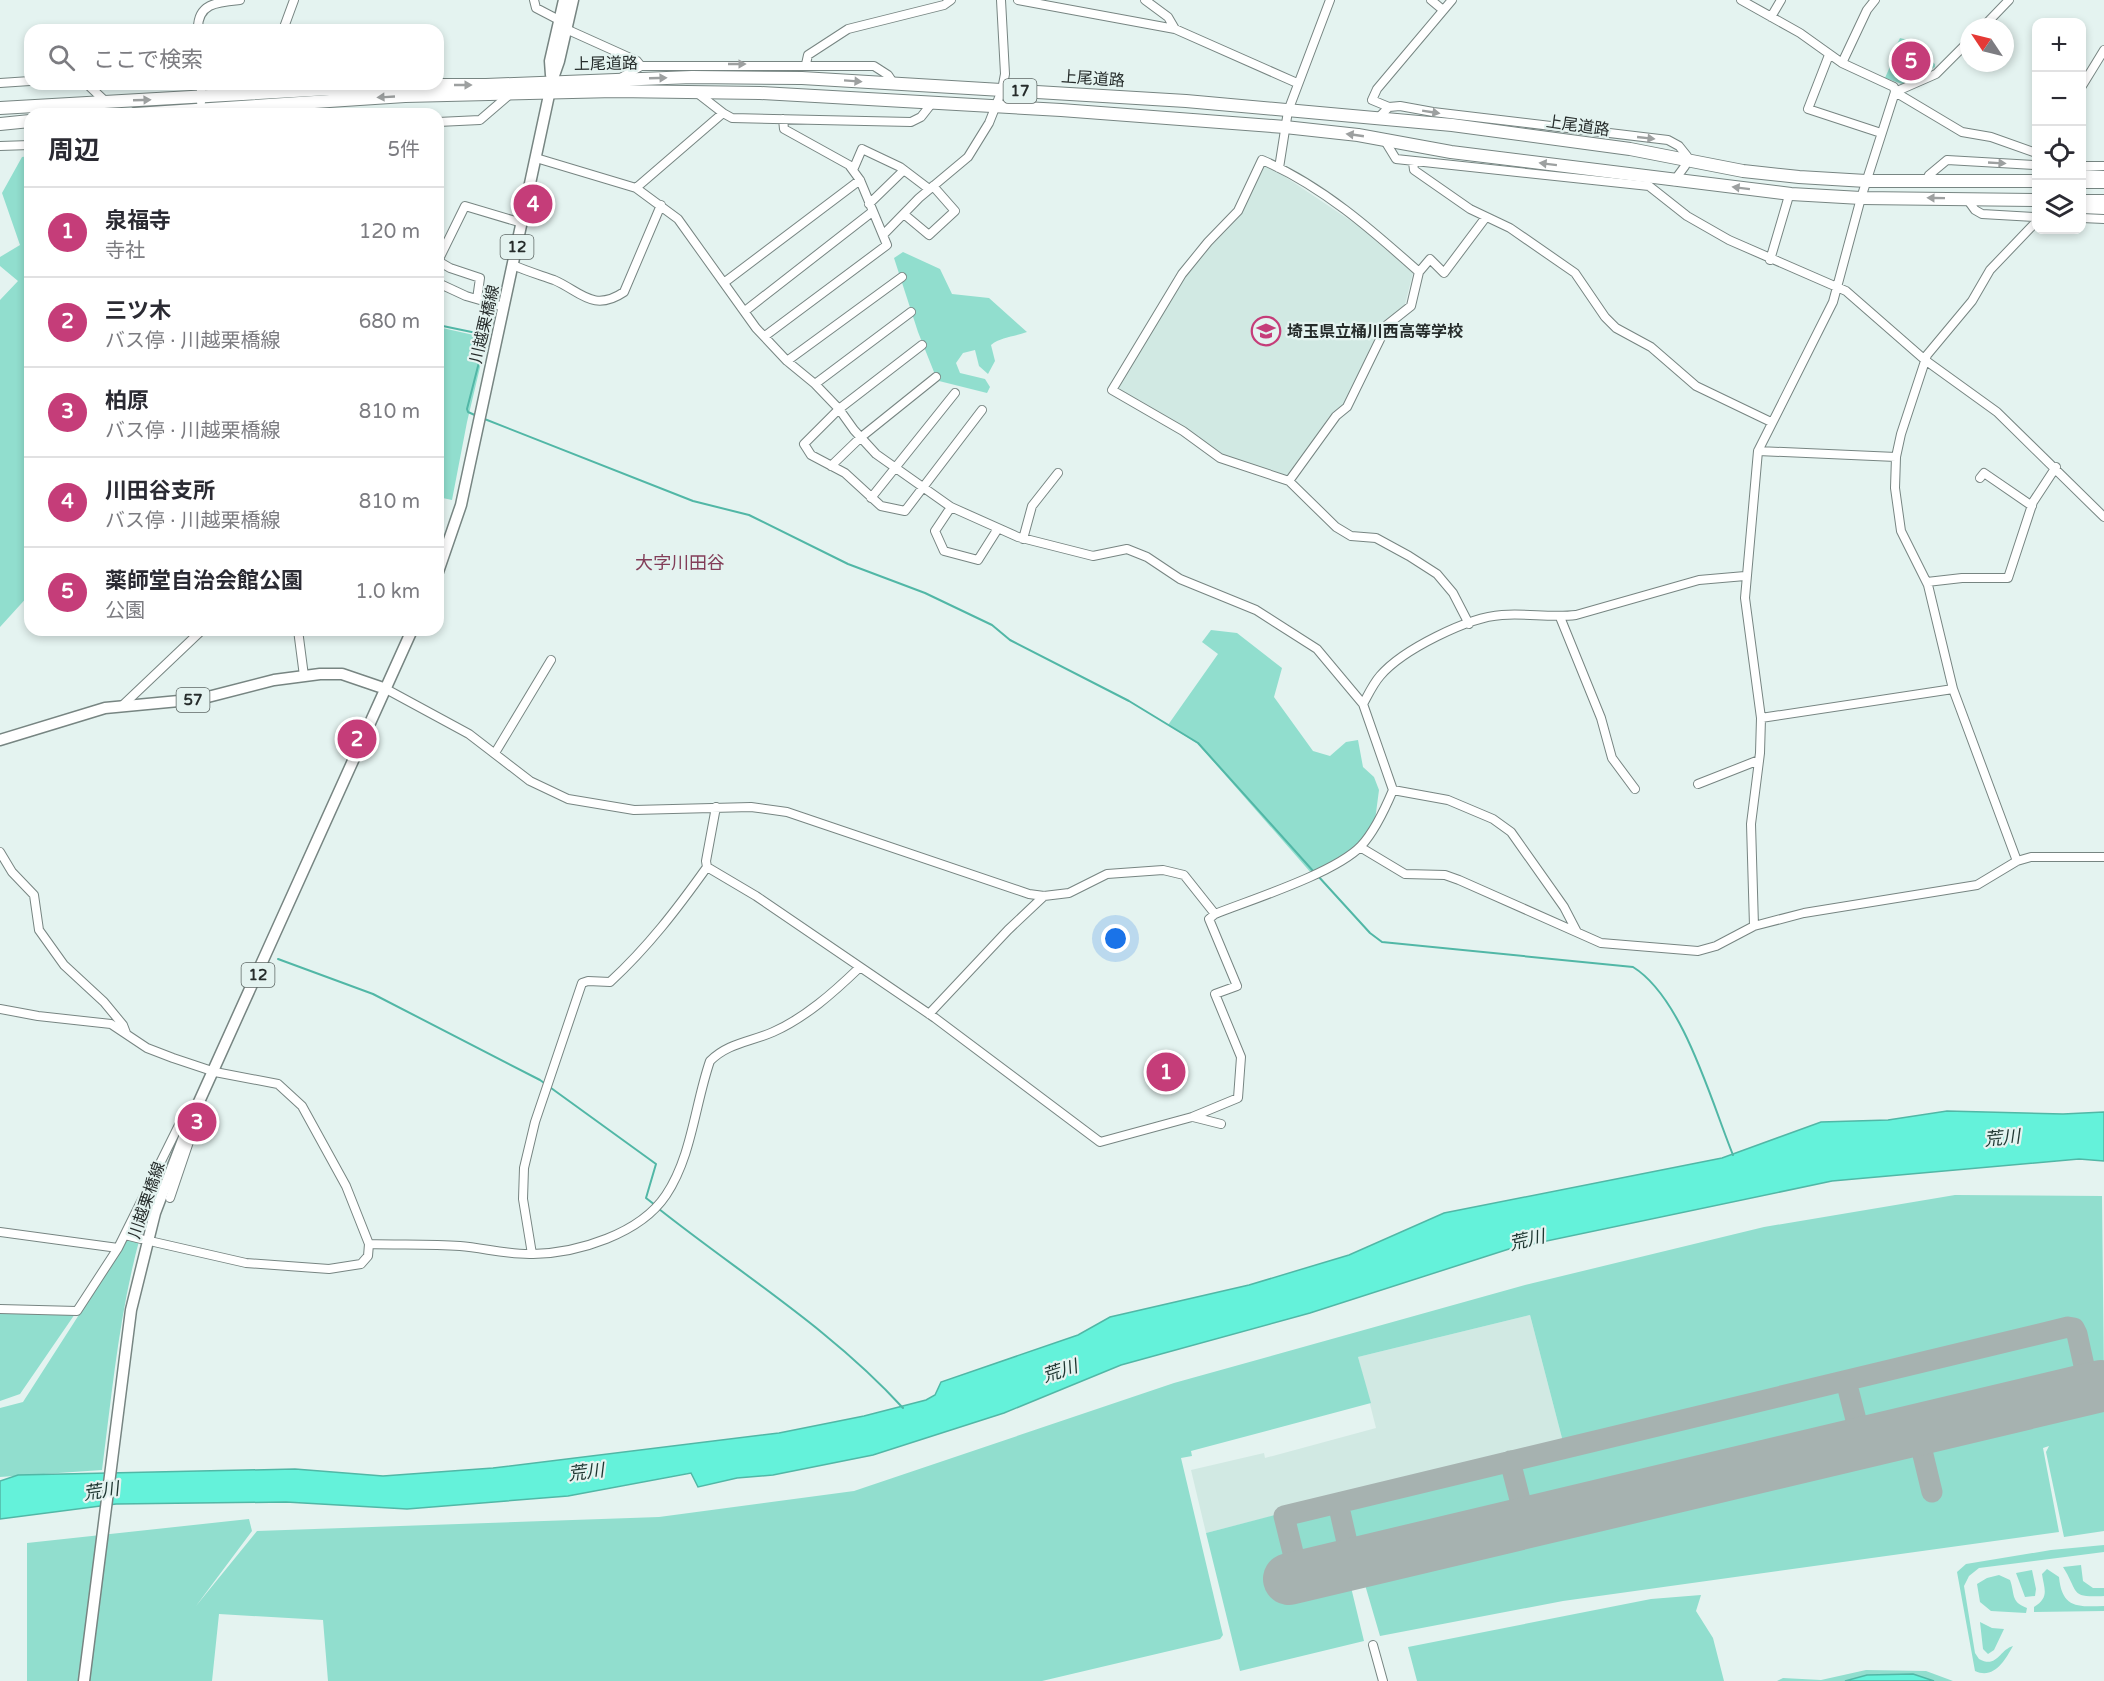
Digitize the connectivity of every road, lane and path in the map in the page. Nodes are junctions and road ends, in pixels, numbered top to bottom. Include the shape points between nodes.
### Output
1 (240, 0) edge
2 (294, 0) edge
3 (534, 0) edge
4 (564, 0) edge
5 (573, 0) edge
6 (951, 0) edge
7 (1001, 0) edge
8 (1018, 0) edge
9 (1145, 0) edge
10 (1330, 0) edge
11 (1431, 0) edge
12 (1452, 0) edge
13 (1741, 0) edge
14 (1781, 0) edge
15 (1875, 0) edge
16 (2009, 0) edge
17 (1443, 10) junction
18 (1771, 17) junction
19 (1992, 18) edge
20 (198, 24) edge
21 (285, 24) edge
22 (563, 25) junction
23 (1175, 29) junction
24 (1960, 50) edge
25 (2104, 51) edge
26 (1829, 55) junction
27 (1842, 63) junction
28 (806, 64) junction
29 (640, 66) junction
30 (619, 79) junction
31 (2086, 80) edge
32 (24, 81) edge
33 (0, 83) edge
34 (1297, 83) junction
35 (444, 84) edge
36 (894, 84) junction
37 (550, 87) junction
38 (93, 90) edge
39 (201, 90) edge
40 (253, 90) edge
41 (1002, 90) junction
42 (696, 92) junction
43 (1895, 92) junction
44 (509, 95) junction
45 (105, 101) junction
46 (932, 103) junction
47 (282, 105) junction
48 (201, 107) edge
49 (996, 107) junction
50 (1389, 107) junction
51 (0, 108) edge
52 (286, 108) edge
53 (1288, 111) junction
54 (723, 113) junction
55 (1378, 118) junction
56 (783, 119) junction
57 (24, 122) edge
58 (444, 123) edge
59 (0, 124) edge
60 (1285, 128) junction
61 (1881, 133) junction
62 (1385, 141) junction
63 (24, 145) edge
64 (0, 146) edge
65 (2032, 151) edge
66 (536, 158) junction
67 (1413, 162) junction
68 (1688, 162) junction
69 (2032, 165) edge
70 (2086, 166) edge
71 (2104, 166) edge
72 (1280, 168) junction
73 (853, 170) junction
74 (904, 170) junction
75 (2086, 174) edge
76 (2104, 175) edge
77 (860, 180) junction
78 (1674, 181) junction
79 (1866, 181) junction
80 (1926, 181) junction
81 (2032, 181) edge
82 (2086, 182) edge
83 (2104, 182) edge
84 (636, 188) junction
85 (931, 188) junction
86 (1861, 198) junction
87 (1788, 199) dead end
88 (1967, 199) junction
89 (2032, 200) edge
90 (2086, 201) edge
91 (2104, 201) edge
92 (661, 205) junction
93 (871, 208) junction
94 (2086, 209) edge
95 (2104, 210) edge
96 (905, 214) junction
97 (1486, 217) junction
98 (2032, 217) edge
99 (2086, 218) edge
100 (2104, 219) edge
101 (522, 223) junction
102 (2032, 226) edge
103 (883, 235) junction
104 (444, 249) edge
105 (1770, 260) junction
106 (444, 264) edge
107 (513, 265) junction
108 (1419, 272) junction
109 (903, 278) dead end
110 (725, 282) junction
111 (444, 285) edge
112 (1839, 286) junction
113 (477, 299) junction
114 (504, 307) junction
115 (745, 311) junction
116 (911, 312) dead end
117 (765, 336) junction
118 (922, 345) dead end
119 (1924, 360) junction
120 (787, 362) junction
121 (936, 377) dead end
122 (815, 384) junction
123 (955, 393) dead end
124 (839, 409) junction
125 (982, 410) dead end
126 (1771, 422) junction
127 (860, 438) junction
128 (1758, 451) junction
129 (1896, 457) junction
130 (831, 466) junction
131 (895, 467) junction
132 (2055, 467) junction
133 (1058, 473) dead end
134 (1980, 478) dead end
135 (1289, 481) junction
136 (923, 487) junction
137 (871, 498) junction
138 (2032, 506) junction
139 (951, 507) junction
140 (2104, 518) edge
141 (998, 530) junction
142 (1023, 539) junction
143 (444, 556) edge
144 (1745, 576) junction
145 (1927, 582) junction
146 (1560, 617) junction
147 (1468, 624) junction
148 (196, 636) edge
149 (299, 636) edge
150 (409, 636) edge
151 (551, 660) dead end
152 (304, 676) junction
153 (386, 688) junction
154 (1953, 689) junction
155 (1363, 704) junction
156 (123, 705) junction
157 (1761, 718) junction
158 (0, 740) edge
159 (495, 753) junction
160 (1759, 760) junction
161 (1698, 784) dead end
162 (1635, 789) dead end
163 (1393, 790) junction
164 (716, 807) junction
165 (1360, 847) junction
166 (0, 852) edge
167 (2104, 857) edge
168 (2018, 861) junction
169 (707, 867) junction
170 (1044, 896) junction
171 (1215, 914) junction
172 (1754, 926) junction
173 (1577, 932) junction
174 (859, 968) junction
175 (0, 1009) edge
176 (929, 1014) junction
177 (126, 1032) junction
178 (215, 1072) junction
179 (1192, 1117) junction
180 (189, 1124) junction
181 (1221, 1124) dead end
182 (170, 1198) dead end
183 (0, 1232) edge
184 (125, 1235) junction
185 (141, 1239) dead end
186 (154, 1242) dead end
187 (369, 1244) junction
188 (118, 1248) junction
189 (532, 1254) junction
190 (0, 1309) edge
191 (1373, 1645) dead end
192 (84, 1681) edge
193 (1383, 1681) edge

1 - 20 street via 207,6
2 - 21 street
3 - 22 street via 536,8
4 - 22 main road, 川越栗橋線 / 12
5 - 22 main road, 川越栗橋線 / 12
6 - 28 street via 839,32 808,55
7 - 41 street via 1005,74
8 - 23 street
9 - 23 street via 1168,17
10 - 34 street
11 - 17 street
12 - 17 street
13 - 18 street
14 - 18 street
15 - 27 street
16 - 19 street
17 - 50 street via 1377,89 1372,100
18 - 26 street
22 - 29 street via 637,61
22 - 37 main road, 川越栗橋線 / 12 via 550,61
23 - 34 street
24 - 43 street via 1936,74
25 - 31 street
26 - 27 street
26 - 61 street via 1808,109
27 - 43 street via 1893,87
29 -> 28 street
28 - 36 street via 874,66
29 - 30 street
30 -> 36 highway, 上尾道路 / 17 via 749,77
30 - 37 highway, 上尾道路 / 17
32 - 33 street
34 - 53 street
35 -> 37 highway, 上尾道路 / 17
36 - 41 highway, 上尾道路 / 17
37 - 42 highway, 上尾道路 / 17
37 - 44 highway, 上尾道路 / 17
37 - 66 main road, 川越栗橋線 / 12
38 - 45 street
39 - 48 street
40 - 48 highway, 上尾道路 / 17
41 - 49 street
41 - 53 highway, 上尾道路 / 17
42 - 46 highway, 上尾道路 / 17
42 - 54 street
43 - 61 street
43 - 65 street via 1962,132
44 -> 47 highway, 上尾道路 / 17 via 355,98
44 - 58 street via 480,120
45 -> 48 highway, 上尾道路 / 17
45 - 51 highway, 上尾道路 / 17
46 - 49 highway, 上尾道路 / 17
46 - 56 street via 921,117 911,122
47 - 48 highway, 上尾道路 / 17
47 - 52 street
49 - 60 highway, 上尾道路 / 17
49 - 85 street via 968,157
50 - 55 street
50 -> 68 street via 1668,140 1683,151
53 - 55 highway, 上尾道路 / 17
53 - 60 street
54 - 56 street via 732,118
54 - 84 street
55 - 68 highway, 上尾道路 / 17 via 1533,135
56 - 73 street via 784,129
57 - 59 highway
62 -> 60 highway, 上尾道路 / 17
60 - 72 street
61 - 79 street
62 - 67 street via 1396,159
78 -> 62 highway, 上尾道路 / 17
63 - 64 street
66 - 84 street
66 - 101 main road, 川越栗橋線 / 12
67 - 97 street via 1414,170
67 - 105 street via 1649,186 1686,216
68 - 78 street
68 - 79 highway, 上尾道路 / 17 via 1799,177
80 -> 69 street via 1947,160
70 - 71 street
72 - 108 street via 1363,222
72 - 135 street via 1259,161 1238,212 1182,274 1112,390 1183,431 1220,458
73 - 74 street via 862,149
73 - 77 street
74 - 85 street
74 - 93 street
75 - 76 street
77 - 93 street
77 - 110 street
86 -> 78 highway, 上尾道路 / 17
79 - 80 highway, 上尾道路 / 17
79 - 86 street
80 - 81 highway, 上尾道路 / 17
82 - 83 highway
84 - 92 street
85 - 96 street
85 - 96 street via 955,211 929,235
88 -> 86 highway, 上尾道路 / 17
86 - 112 street
87 - 105 street
88 - 89 highway, 上尾道路 / 17
88 - 98 street via 1982,214
90 - 91 highway
92 - 107 street via 624,292 616,297 584,298 556,281
92 - 110 street via 678,219
93 - 103 street
93 - 115 street
94 - 95 street
96 - 103 street
97 - 108 street via 1444,273 1430,259
97 - 126 street via 1510,228 1575,273 1616,328 1651,347 1696,386
99 - 100 street
101 - 104 street via 465,206
101 - 107 main road, 川越栗橋線 / 12
102 - 119 street via 1990,270 1972,301
103 - 117 street via 887,245
105 - 112 street
106 - 113 street via 480,278
107 - 114 main road, 川越栗橋線 / 12
108 - 135 street via 1411,306 1387,325 1347,407 1336,416
109 - 120 street
110 - 115 street
111 - 113 street
112 - 119 street
112 - 126 street
113 - 114 street
114 - 143 main road, 川越栗橋線 / 12 via 456,525
115 - 117 street
116 - 122 street
117 - 120 street
118 - 124 street
119 - 129 street
119 - 132 street via 1997,412
120 - 122 street
121 - 127 street
122 - 124 street
123 - 131 street
124 - 127 street
124 - 130 street via 804,444 811,455
125 - 136 street
126 - 128 street
127 - 130 street
127 - 131 street
128 - 129 street
128 - 144 street
129 - 145 street via 1898,516
130 - 137 street via 845,473
131 - 136 street
131 - 137 street
132 - 138 street
132 - 140 street
133 - 142 street via 1032,506
134 - 138 street via 1984,473
135 - 147 street via 1336,528 1351,536 1376,538 1437,574 1453,593
136 - 137 street via 905,511 881,506
136 - 139 street
138 - 145 street via 2008,578
139 - 141 street
139 - 141 street via 935,531 944,551 978,560
141 - 142 street
142 - 155 street via 1093,556 1127,549 1147,557 1180,579 1256,610 1317,649
144 - 146 street via 1699,580
144 - 157 street via 1748,630
145 - 154 street
146 - 147 street via 1501,615
146 - 162 street via 1601,718 1612,758
147 - 155 street via 1433,638 1405,656 1380,676
148 - 156 street
149 - 152 street
150 - 153 main road, 川越栗橋線 / 12
151 - 159 street
152 - 153 main road, 57 via 342,674
152 - 156 main road, 57 via 200,699
153 - 159 street via 446,720
153 - 178 main road, 川越栗橋線 / 12
154 - 157 street
154 - 168 street
155 - 163 street
156 - 158 main road, 57
157 - 160 street
159 - 164 street via 544,790 585,804 634,810
160 - 161 street
160 - 172 street via 1751,824
163 - 165 street
163 - 173 street via 1448,800 1493,819 1511,832
164 - 169 street
164 - 170 street via 787,812
165 - 171 street via 1293,884
165 - 173 street via 1405,874 1445,875
166 - 177 street via 34,895 39,930 64,965 104,1002
167 - 168 street via 2050,855
168 - 172 street via 1977,885 1804,913
169 - 174 street
169 - 189 street via 666,925 610,982 582,983 535,1122 524,1168 523,1199
170 - 171 street via 1069,893 1107,874 1163,870 1184,875
170 - 176 street
171 - 179 street via 1209,919 1237,986 1215,994 1241,1057 1238,1098
172 - 173 street via 1698,951 1601,943
174 - 176 street
174 - 189 street via 830,995 796,1018 773,1032 721,1050 710,1061 679,1170 650,1215 576,1248
175 - 177 street via 111,1024
176 - 179 street via 1100,1142
177 - 178 street via 147,1048
178 - 180 main road, 川越栗橋線 / 12
178 - 187 street via 278,1084 302,1106 346,1185
179 - 181 street
180 - 182 street via 194,1127
180 - 184 street via 181,1121
180 - 192 main road, 川越栗橋線 / 12 via 140,1265 126,1342
183 - 188 street
184 - 185 street
184 - 188 street
186 - 187 street via 246,1263 329,1269 361,1264 368,1256
187 - 189 street via 460,1246
188 - 190 street via 77,1311
191 - 193 street

